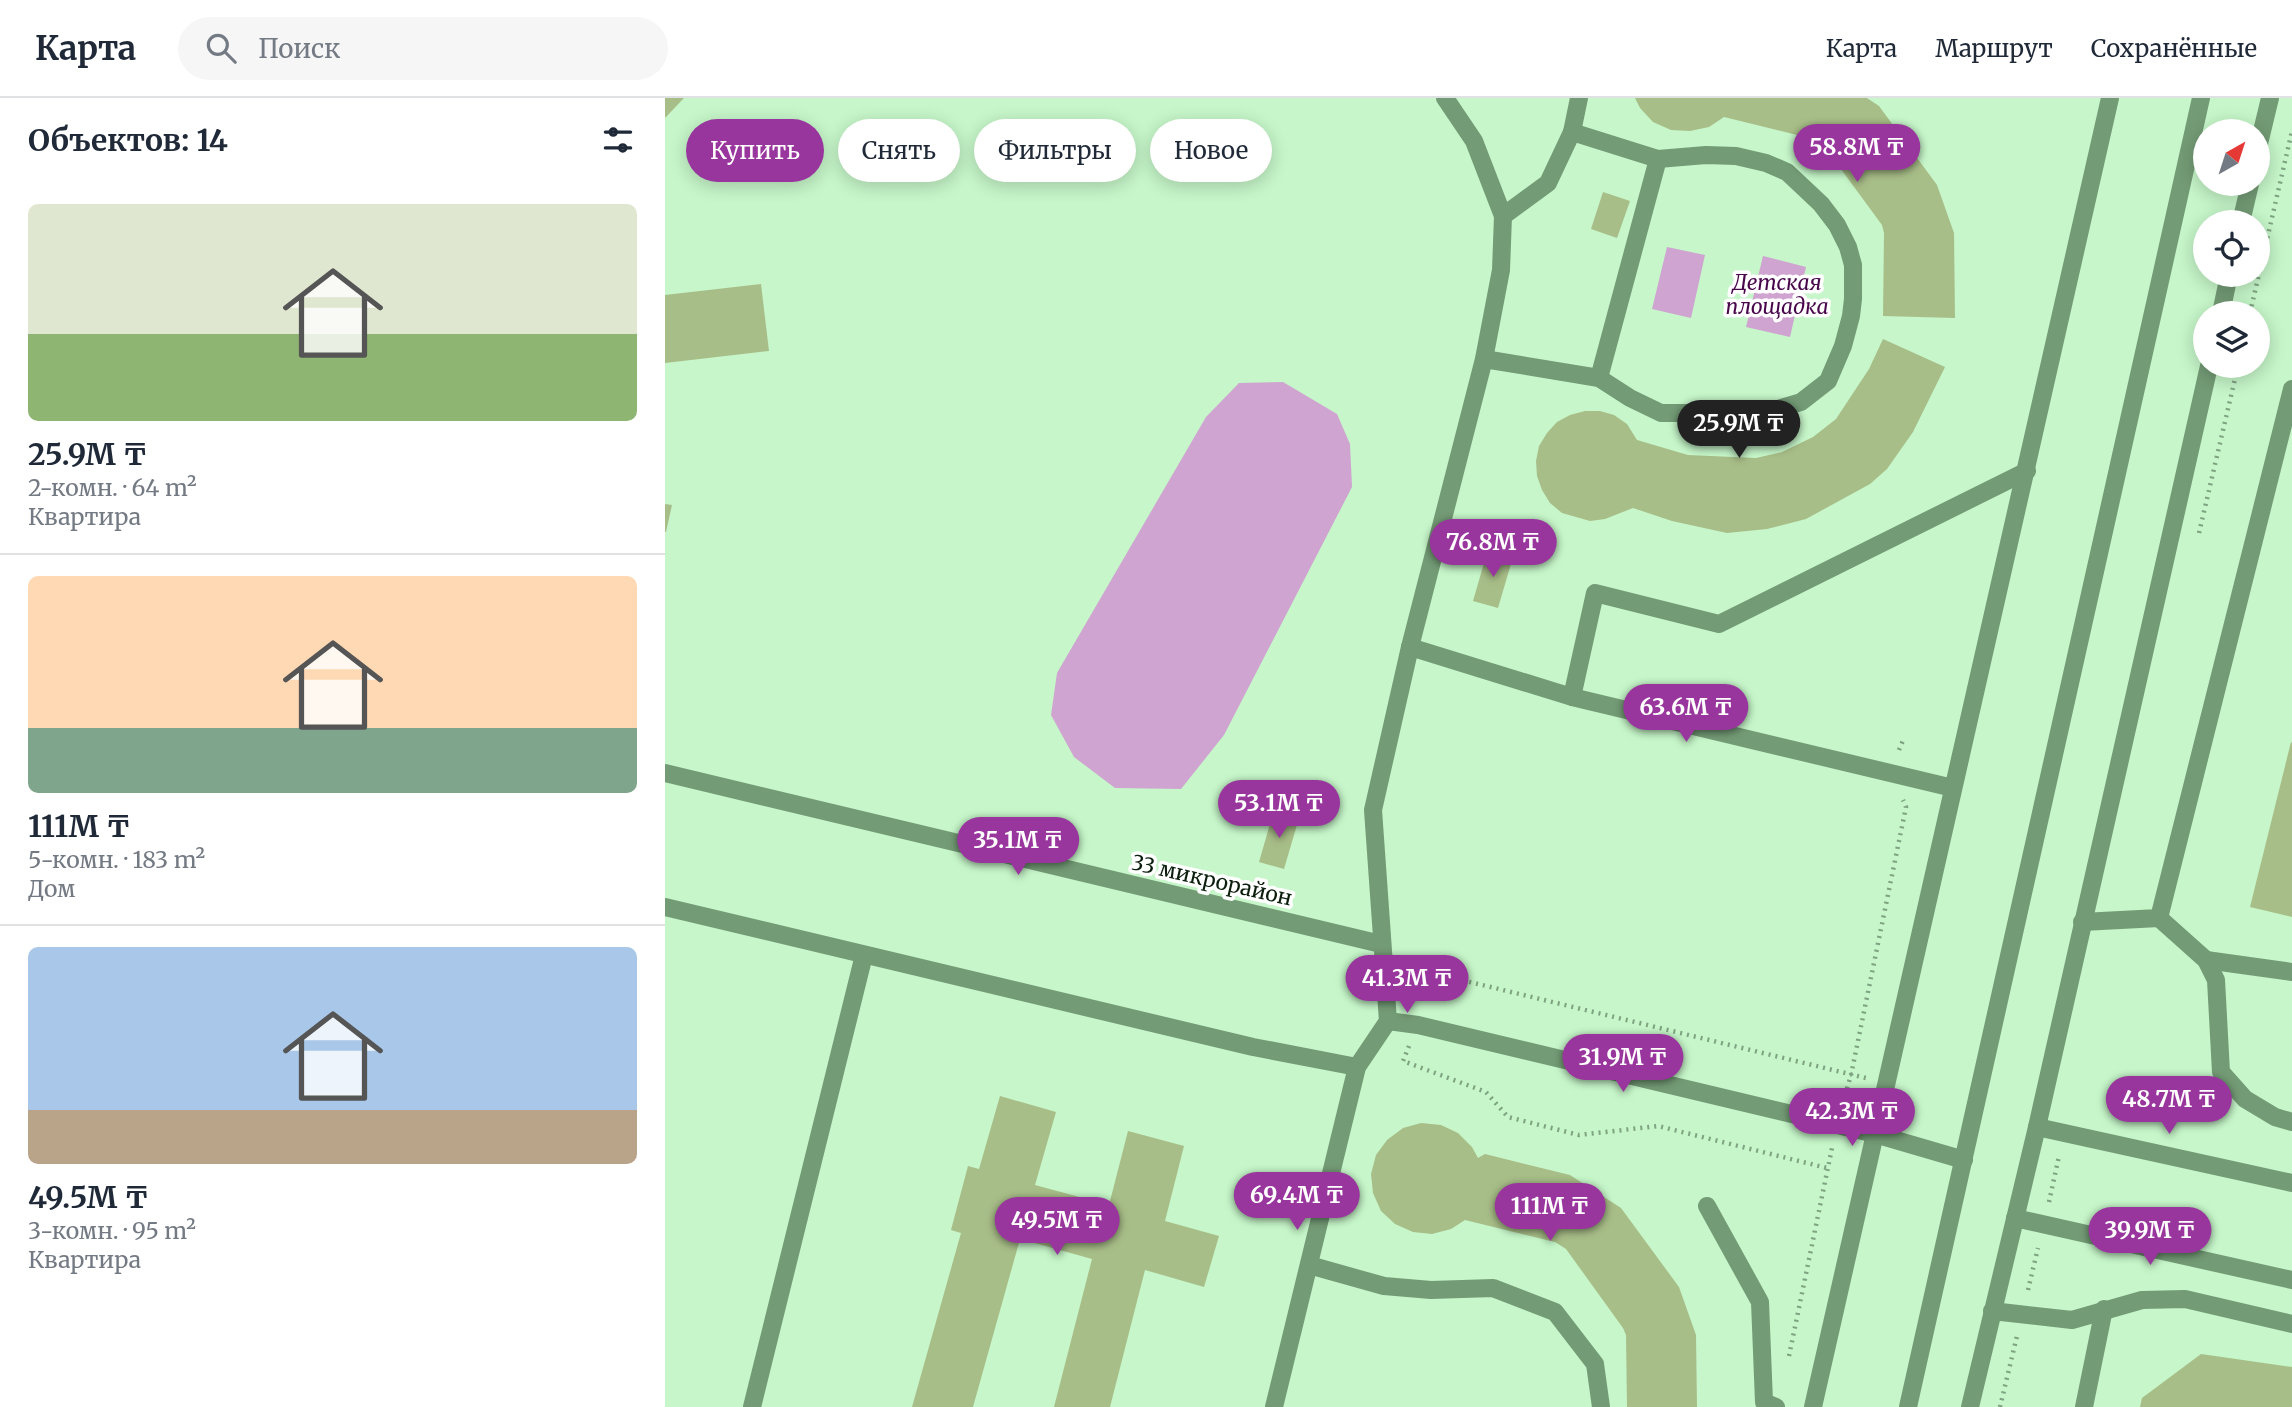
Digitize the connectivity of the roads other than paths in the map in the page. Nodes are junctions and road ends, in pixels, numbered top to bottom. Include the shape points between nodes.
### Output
1 (1445, 98) edge
2 (1579, 98) edge
3 (2110, 98) edge
4 (2201, 98) edge
5 (2270, 98) edge
6 (2265, 119) edge
7 (1573, 132) junction
8 (1658, 159) junction
9 (1503, 216) junction
10 (1484, 359) junction
11 (1599, 378) junction
12 (2206, 378) edge
13 (2292, 389) edge
14 (2027, 471) junction
15 (1410, 647) junction
16 (1573, 697) junction
17 (665, 773) edge
18 (1954, 788) junction
19 (665, 907) edge
20 (2159, 918) junction
21 (2082, 922) junction
22 (1381, 944) junction
23 (864, 955) junction
24 (2206, 960) junction
25 (2292, 972) edge
26 (1388, 1021) junction
27 (1357, 1067) junction
28 (2292, 1122) edge
29 (2037, 1127) junction
30 (1875, 1134) junction
31 (1964, 1160) junction
32 (2292, 1183) edge
33 (1707, 1206) dead end
34 (2015, 1218) junction
35 (1308, 1265) junction
36 (2292, 1280) edge
37 (2104, 1309) junction
38 (1992, 1311) junction
39 (2292, 1324) edge
40 (752, 1407) edge
41 (1274, 1407) edge
42 (1601, 1407) edge
43 (1776, 1407) edge
44 (1813, 1407) edge
45 (1908, 1407) edge
46 (1970, 1407) edge
47 (2084, 1407) edge

1 - 9 street via 1474,141
2 - 7 street
3 - 14 street
4 - 31 street
5 - 6 street
7 - 8 street
7 - 9 street via 1548,183
8 - 11 street
8 - 11 street via 1736,156 1766,163 1787,172 1821,204 1848,247 1854,280 1843,346 1828,381 1801,402 1765,414 1722,419 1661,413
9 - 10 street via 1501,270
10 - 11 street
10 - 15 street
12 - 21 street
13 - 20 street
14 - 16 street via 1719,624 1595,593
14 - 18 street
15 - 16 street
15 - 22 street via 1373,810
16 - 18 street
17 - 22 street, 33 микрорайон
18 - 30 street
19 - 23 street
20 - 21 street
20 - 24 street
21 - 29 street
22 - 26 street
23 - 27 street via 1253,1047
23 - 40 street
24 - 25 street
24 - 28 street via 2216,979 2221,1072 2245,1099
26 - 27 street
26 - 30 street
27 - 35 street
29 - 32 street
29 - 34 street
30 - 31 street
30 - 44 street
31 - 45 street
33 - 43 street via 1761,1302 1764,1402
34 - 36 street
34 - 38 street
35 - 41 street
35 - 42 street via 1384,1286 1493,1288 1555,1312 1595,1364
37 - 38 street via 2072,1320
37 - 39 street via 2142,1300 2185,1299
37 - 47 street
38 - 46 street

